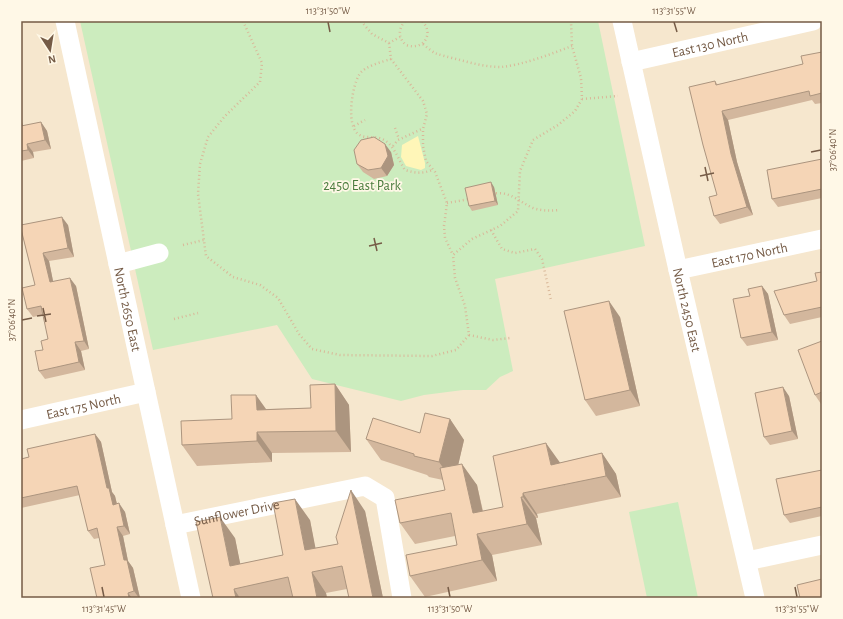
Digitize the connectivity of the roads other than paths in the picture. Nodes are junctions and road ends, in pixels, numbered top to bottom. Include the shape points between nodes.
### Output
1 (65, 21) edge
2 (622, 21) edge
3 (813, 21) edge
4 (631, 62) junction
5 (822, 239) edge
6 (159, 253) dead end
7 (118, 264) junction
8 (678, 270) junction
9 (146, 392) junction
10 (21, 420) edge
11 (175, 525) junction
12 (822, 545) edge
13 (747, 561) junction
14 (191, 598) edge
15 (402, 598) edge
16 (755, 598) edge

1 - 7 street, North 2650 East
2 - 4 street, North 2450 East
3 - 4 street, East 130 North
4 - 8 street, North 2450 East
5 - 8 street, East 170 North
6 - 7 street
7 - 9 street, North 2650 East
8 - 13 street, North 2450 East
9 - 10 street, East 175 North
9 - 11 street, North 2650 East
11 - 14 street, North 2650 East
11 - 15 street, Sunflower Drive via 365,486 385,498
12 - 13 street
13 - 16 street, North 2450 East

